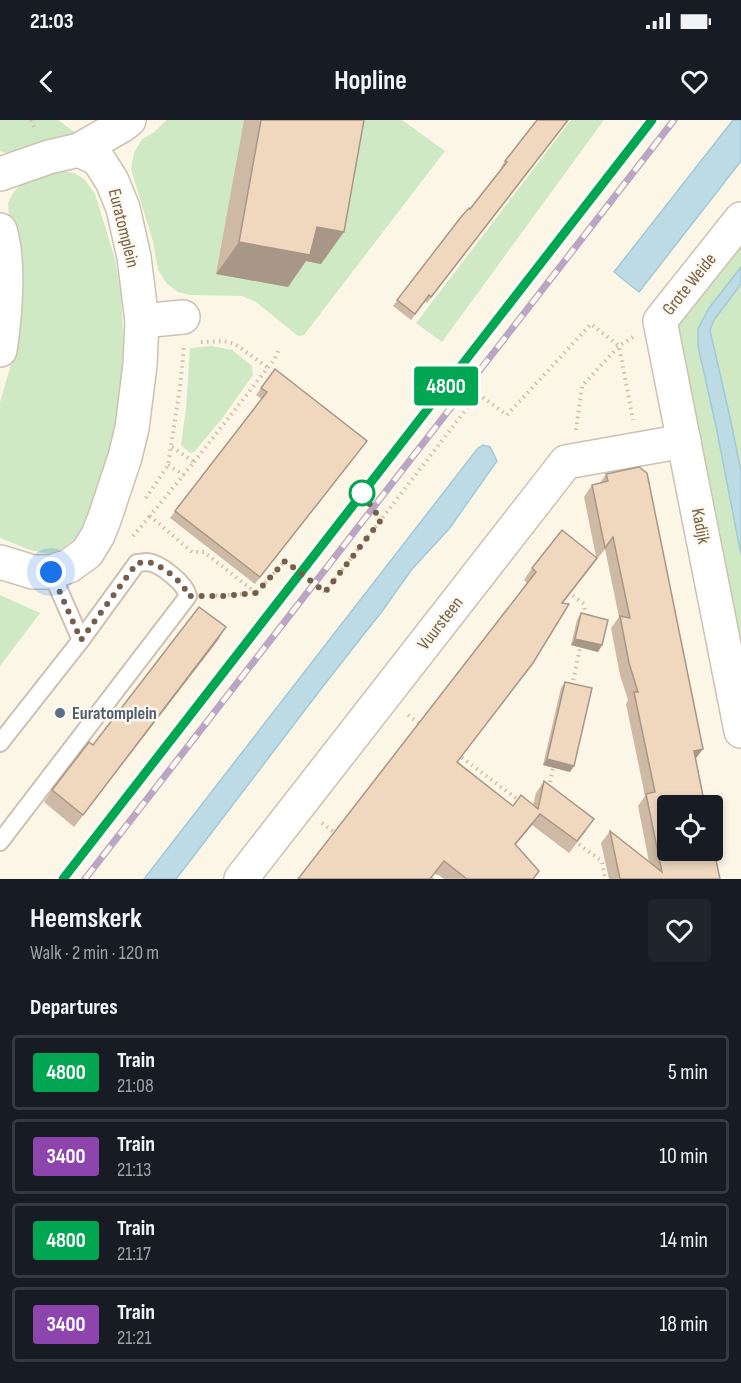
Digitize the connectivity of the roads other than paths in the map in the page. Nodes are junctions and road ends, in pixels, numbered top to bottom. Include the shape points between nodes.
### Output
1 (129, 120) edge
2 (79, 150) junction
3 (0, 174) edge
4 (741, 219) edge
5 (0, 230) edge
6 (142, 321) junction
7 (660, 321) joint
8 (184, 330) road end
9 (0, 350) edge
10 (684, 441) junction
11 (0, 562) edge
12 (51, 572) junction
13 (81, 640) junction
14 (741, 731) edge
15 (0, 743) edge
16 (0, 842) edge
17 (241, 879) edge

1 - 2 street
2 - 3 street
2 - 6 street, Euratomplein via 98,159 123,208
4 - 7 street, Grote Weide
5 - 9 street via 5,284
6 - 8 street
6 - 12 street, Euratomplein via 132,428 104,520 87,553 69,566
7 - 10 street, Kadijk
10 - 14 street, Kadijk
10 - 17 street, Vuursteen via 566,462
11 - 12 street via 33,572
12 - 13 lane
13 - 15 lane
13 - 16 lane via 137,563 149,562 171,574 186,589 188,596

